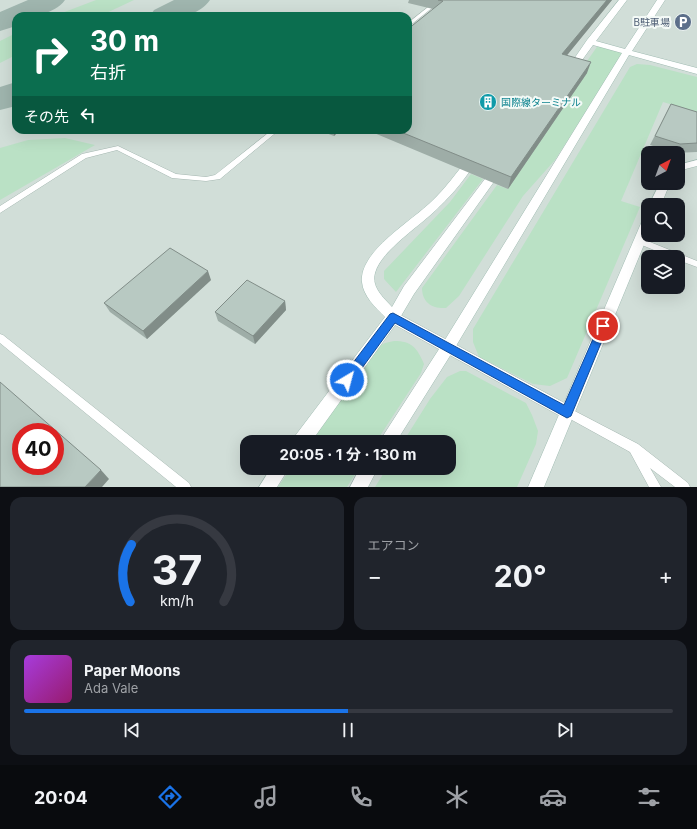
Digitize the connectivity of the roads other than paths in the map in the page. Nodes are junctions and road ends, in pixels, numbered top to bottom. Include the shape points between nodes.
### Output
1 (440, 0) edge
2 (627, 0) edge
3 (661, 0) edge
4 (619, 4) edge
5 (412, 22) edge
6 (590, 42) junction
7 (626, 52) junction
8 (697, 72) edge
9 (564, 79) edge
10 (271, 134) edge
11 (478, 152) edge
12 (504, 162) edge
13 (697, 163) edge
14 (685, 166) edge
15 (0, 210) edge
16 (640, 240) joint
17 (697, 264) edge
18 (393, 317) junction
19 (0, 338) edge
20 (448, 347) junction
21 (567, 412) junction
22 (306, 435) edge
23 (391, 435) edge
24 (634, 448) junction
25 (276, 475) edge
26 (366, 475) edge
27 (185, 487) edge
28 (267, 487) edge
29 (358, 487) edge
30 (536, 487) edge
31 (655, 487) edge
32 (684, 487) edge

1 - 5 lane
2 - 4 street
3 - 7 street
4 - 6 street
6 - 7 street
6 - 9 street
7 - 8 street
7 - 20 street
10 - 15 lane via 217,177 206,179 175,176 118,148 84,156
11 - 18 street via 435,204 382,250 370,267 367,282
12 - 18 street via 409,290
13 - 14 street
16 - 17 lane
16 - 21 street
18 - 20 street
18 - 22 street
19 - 27 lane
20 - 21 street
20 - 23 street
21 - 24 lane
21 - 30 street
24 - 31 lane
24 - 32 lane
25 - 28 street
26 - 29 street

